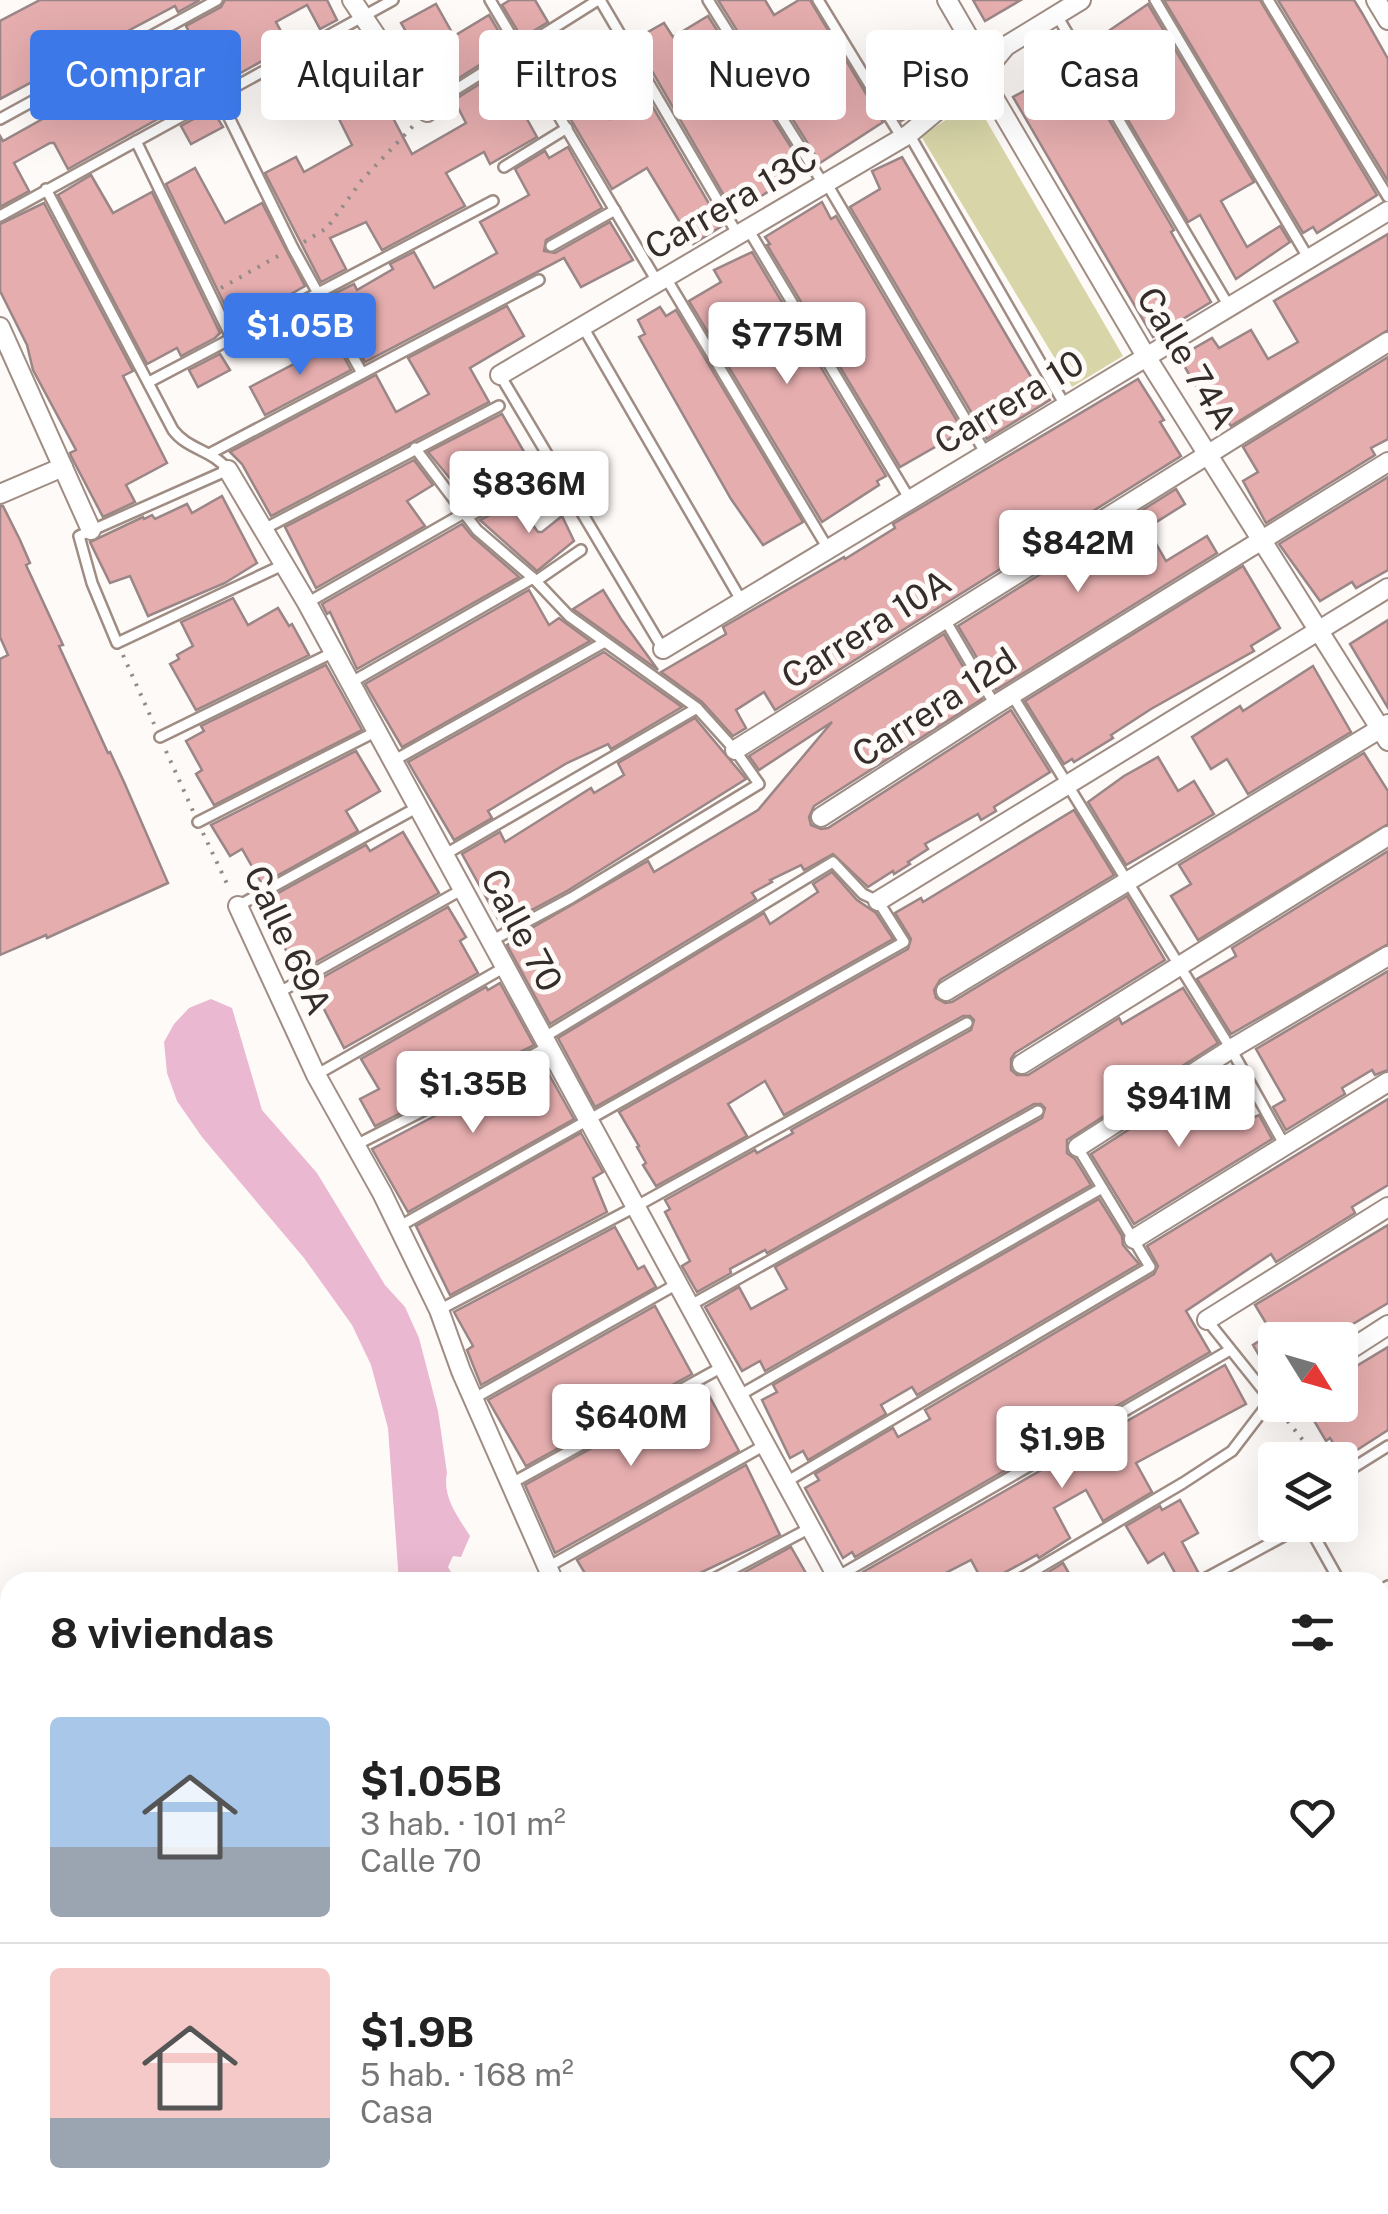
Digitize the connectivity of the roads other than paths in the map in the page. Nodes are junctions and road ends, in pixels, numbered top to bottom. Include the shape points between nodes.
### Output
1 (217, 0) edge
2 (393, 0) edge
3 (490, 0) edge
4 (599, 0) edge
5 (708, 0) edge
6 (818, 0) edge
7 (947, 0) edge
8 (1156, 0) edge
9 (1268, 0) edge
10 (1376, 0) edge
11 (1076, 1) edge
12 (357, 8) edge
13 (1056, 14) junction
14 (1388, 20) edge
15 (372, 30) edge
16 (508, 30) edge
17 (551, 30) edge
18 (964, 30) edge
19 (1004, 48) edge
20 (241, 81) edge
21 (1004, 115) edge
22 (0, 118) edge
23 (173, 120) edge
24 (230, 120) edge
25 (562, 120) edge
26 (925, 120) edge
27 (567, 128) junction
28 (906, 136) junction
29 (136, 141) junction
30 (504, 167) dead end
31 (826, 184) junction
32 (46, 190) junction
33 (1388, 197) edge
34 (493, 201) dead end
35 (614, 210) junction
36 (1388, 211) edge
37 (0, 216) edge
38 (743, 232) junction
39 (551, 246) dead end
40 (1310, 259) junction
41 (539, 280) dead end
42 (662, 281) junction
43 (318, 294) junction
44 (1230, 308) junction
45 (0, 327) edge
46 (583, 327) junction
47 (232, 339) junction
48 (1388, 342) edge
49 (1147, 358) junction
50 (362, 373) junction
51 (500, 375) joint
52 (148, 382) junction
53 (499, 406) dead end
54 (1066, 407) junction
55 (415, 448) junction
56 (210, 453) junction
57 (1206, 453) junction
58 (986, 454) junction
59 (1388, 462) edge
60 (63, 467) junction
61 (228, 470) junction
62 (538, 482) dead end
63 (0, 494) edge
64 (909, 498) junction
65 (465, 515) junction
66 (264, 529) junction
67 (85, 533) junction
68 (1262, 538) junction
69 (827, 547) junction
70 (581, 550) dead end
71 (284, 564) junction
72 (535, 579) junction
73 (1388, 588) edge
74 (741, 600) junction
75 (308, 603) junction
76 (944, 618) junction
77 (1321, 630) junction
78 (603, 643) junction
79 (663, 648) joint
80 (334, 652) junction
81 (350, 683) junction
82 (1004, 700) junction
83 (696, 708) junction
84 (377, 731) junction
85 (1386, 731) edge
86 (160, 736) road end
87 (735, 750) junction
88 (393, 761) junction
89 (1069, 784) junction
90 (418, 807) junction
91 (821, 818) dead end
92 (198, 822) road end
93 (1388, 836) edge
94 (444, 855) junction
95 (1128, 883) junction
96 (463, 889) junction
97 (878, 901) junction
98 (238, 906) joint
99 (491, 941) junction
100 (1388, 956) edge
101 (1180, 966) junction
102 (505, 967) junction
103 (946, 991) dead end
104 (277, 994) junction
105 (968, 1024) dead end
106 (545, 1043) junction
107 (1231, 1049) junction
108 (1022, 1064) dead end
109 (316, 1075) junction
110 (1388, 1082) edge
111 (1038, 1111) dead end
112 (590, 1122) junction
113 (1284, 1144) junction
114 (354, 1146) junction
115 (1078, 1147) joint
116 (1102, 1188) junction
117 (636, 1207) junction
118 (1388, 1207) edge
119 (399, 1226) junction
120 (1134, 1239) junction
121 (678, 1284) junction
122 (690, 1306) junction
123 (439, 1310) junction
124 (1206, 1320) joint
125 (1388, 1325) edge
126 (1358, 1344) edge
127 (1230, 1350) junction
128 (722, 1366) junction
129 (1258, 1382) edge
130 (738, 1396) junction
131 (473, 1399) junction
132 (1258, 1418) edge
133 (765, 1445) junction
134 (1388, 1446) edge
135 (1358, 1465) edge
136 (786, 1482) junction
137 (510, 1484) junction
138 (810, 1528) junction
139 (1274, 1542) edge
140 (1316, 1542) edge
141 (546, 1572) edge
142 (556, 1572) edge
143 (727, 1572) edge
144 (834, 1572) edge
145 (852, 1572) edge
146 (1032, 1572) edge
147 (1218, 1572) edge
148 (1334, 1572) edge

1 - 22 lane
2 - 12 lane
3 - 16 lane
4 - 17 lane
4 - 38 lane
5 - 31 lane
6 - 28 lane
7 - 18 street, Calle 74A
8 - 40 lane
9 - 33 lane
10 - 14 street
11 - 13 street, Carrera 13C
12 - 15 street
12 - 20 lane
13 - 19 street, Carrera 13C
13 - 44 lane
21 - 49 street, Calle 74A
23 - 29 lane
24 - 43 lane
25 - 27 lane
26 - 28 street, Carrera 13C
27 - 30 lane
27 - 35 lane
28 - 31 street, Carrera 13C
28 - 54 lane
29 - 32 lane
29 - 47 lane
31 - 38 street, Carrera 13C
31 - 58 lane
32 - 37 lane
32 - 52 lane
34 - 43 lane
35 - 39 lane
35 - 42 lane
36 - 40 street, Carrera 10
38 - 42 street, Carrera 13C
38 - 64 lane
40 - 44 street, Carrera 10
41 - 50 lane
42 - 46 street, Carrera 13C
42 - 69 lane
43 - 47 lane
43 - 50 lane
44 - 49 street, Carrera 10
45 - 60 street
46 - 51 street, Carrera 13C
46 - 74 lane
47 - 52 lane
48 - 57 street, Carrera 10A
49 - 54 street, Carrera 10
49 - 57 street, Calle 74A
50 - 56 lane
51 - 79 lane
52 - 56 lane via 180,438
53 - 55 lane
54 - 58 street, Carrera 10
55 - 65 lane
55 - 66 lane
56 - 61 lane
57 - 68 street, Calle 74A
57 - 76 street, Carrera 10A
58 - 64 street, Carrera 10
59 - 68 street, Carrera 12d
60 - 63 street
60 - 67 street
61 - 66 street, Calle 70
61 - 67 lane
62 - 65 lane
64 - 69 street, Carrera 10
65 - 72 lane
65 - 75 lane
66 - 71 street, Calle 70
67 - 71 lane via 92,583 117,642
68 - 77 street, Calle 74A
68 - 82 street, Carrera 12d
69 - 74 street, Carrera 10
70 - 72 lane
71 - 75 street, Calle 70
72 - 78 lane
72 - 81 lane
73 - 77 street
74 - 79 street, Carrera 10
75 - 80 street, Calle 70
76 - 82 lane
76 - 87 street, Carrera 10A
77 - 85 street, Calle 74A
77 - 89 street
78 - 83 lane
78 - 88 lane
80 - 81 street, Calle 70
80 - 86 lane
81 - 84 street, Calle 70
82 - 89 lane
82 - 91 street, Carrera 12d
83 - 87 lane
83 - 94 lane
84 - 88 street, Calle 70
84 - 92 lane
85 - 95 street
87 - 99 lane via 759,784
88 - 90 street, Calle 70
89 - 95 lane
89 - 97 street
90 - 94 street, Calle 70
90 - 98 lane
93 - 101 street
94 - 96 street, Calle 70
95 - 101 lane
95 - 103 street
96 - 99 street, Calle 70
96 - 104 lane
97 - 106 lane via 833,862
97 - 112 lane via 904,942
98 - 104 street, Calle 69A
99 - 102 street, Calle 70
100 - 107 street
101 - 107 lane
101 - 108 street
102 - 106 street, Calle 70
102 - 109 lane
104 - 109 street, Calle 69A
105 - 117 lane
106 - 112 street, Calle 70
106 - 114 lane
107 - 113 lane
107 - 115 street
109 - 114 street, Calle 69A
110 - 113 street
111 - 122 lane
112 - 117 street, Calle 70
112 - 119 lane
113 - 120 street
114 - 119 street, Calle 69A
115 - 116 lane
116 - 120 lane
116 - 130 lane
117 - 121 street, Calle 70
117 - 123 lane
118 - 124 street
119 - 123 street, Calle 69A
120 - 136 lane via 1150,1268
121 - 122 street, Calle 70
121 - 131 lane
122 - 128 street, Calle 70
123 - 131 street, Calle 69A
124 - 127 lane
125 - 126 street
127 - 129 lane
127 - 145 lane
128 - 130 street, Calle 70
128 - 137 lane
130 - 133 street, Calle 70
131 - 137 street, Calle 69A
132 - 146 lane via 1232,1450 1183,1484
133 - 136 street, Calle 70
133 - 142 lane
134 - 135 lane
136 - 138 street, Calle 70
137 - 141 street, Calle 69A
138 - 143 lane
138 - 144 street, Calle 70
139 - 147 lane
140 - 148 lane

